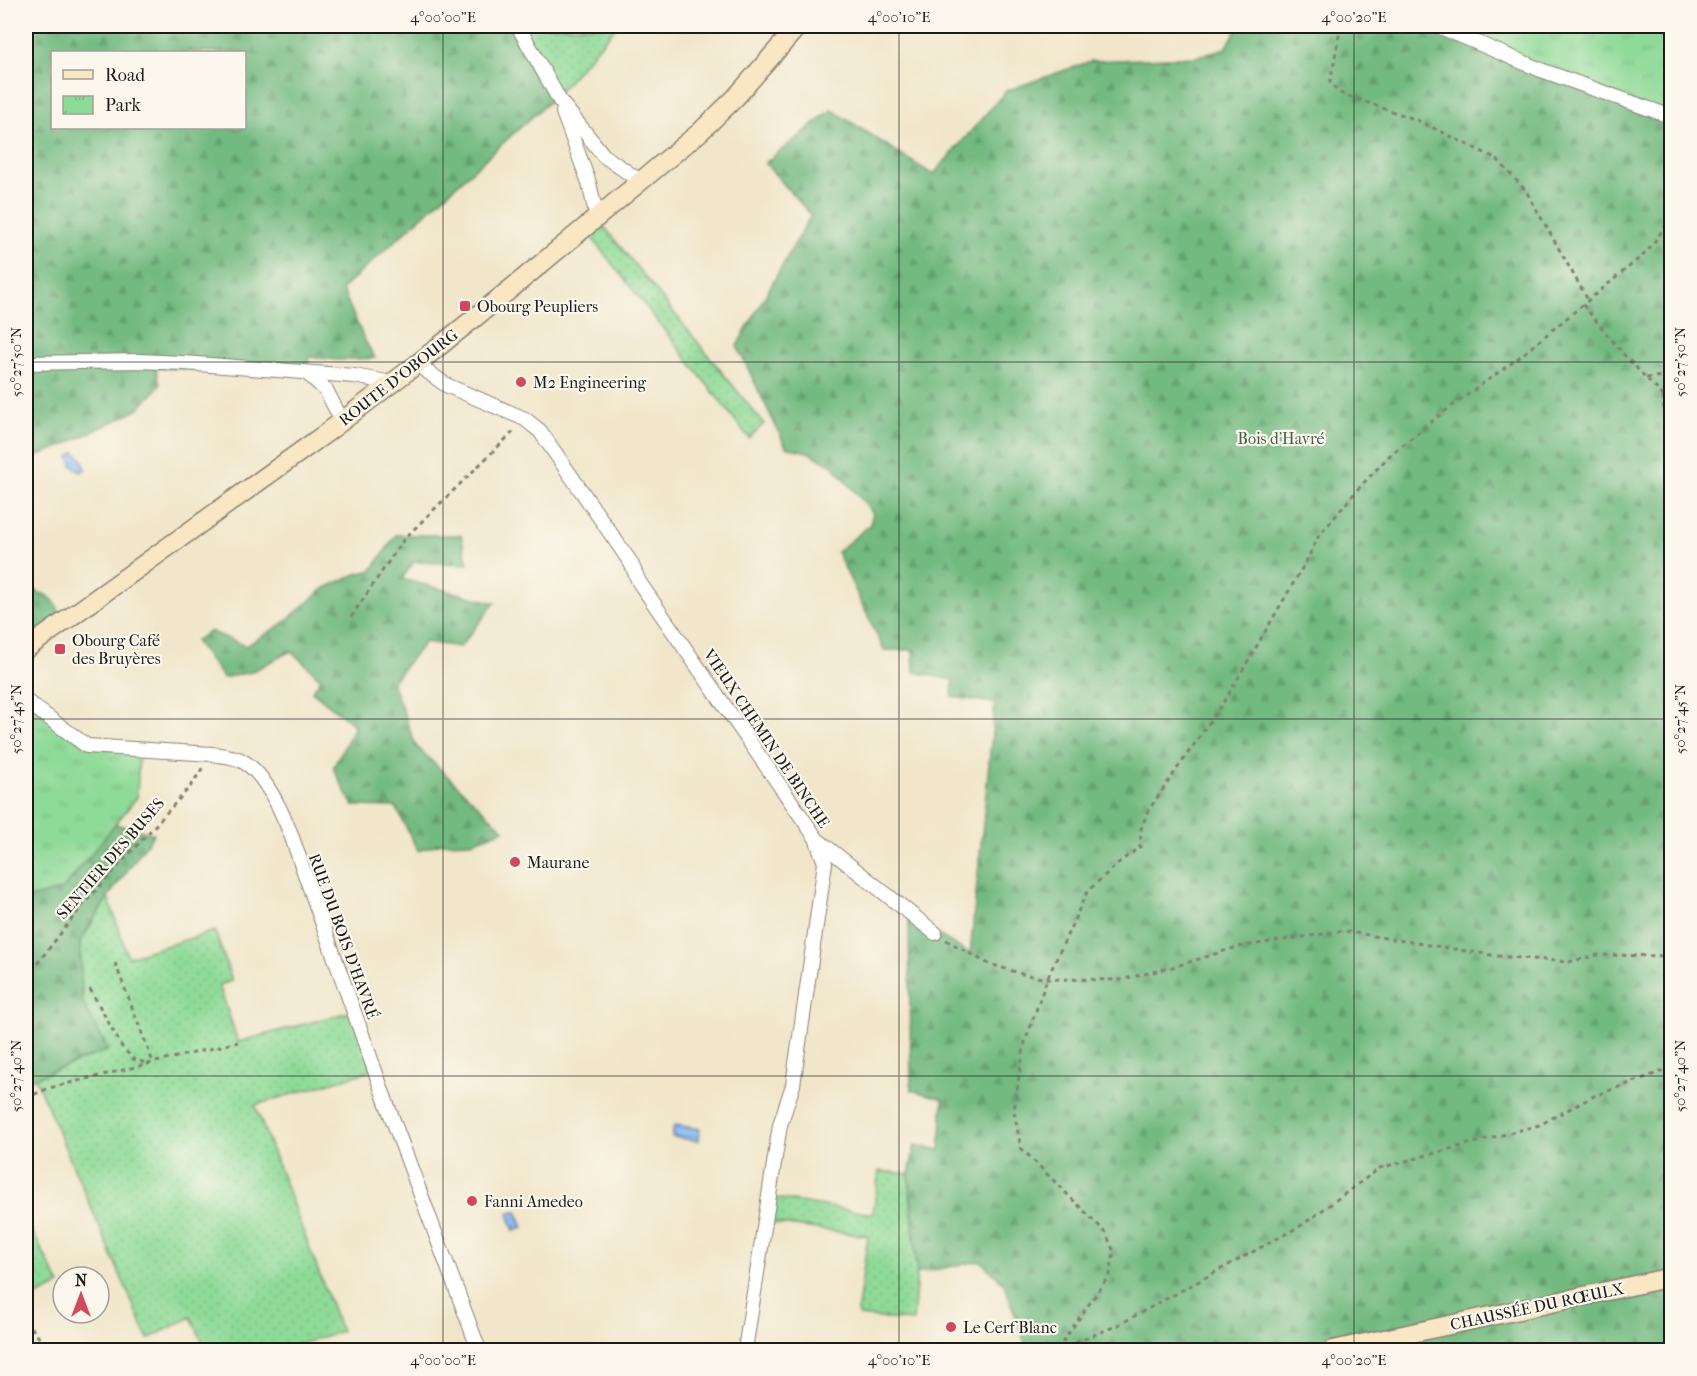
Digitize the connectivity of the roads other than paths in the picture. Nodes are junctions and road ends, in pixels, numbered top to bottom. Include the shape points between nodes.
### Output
1 (518, 26) edge
2 (798, 26) edge
3 (1438, 26) edge
4 (560, 101) junction
5 (1671, 117) edge
6 (640, 181) junction
7 (597, 218) junction
8 (26, 363) edge
9 (417, 364) junction
10 (308, 374) junction
11 (392, 383) junction
12 (342, 421) junction
13 (26, 650) edge
14 (26, 701) edge
15 (816, 838) junction
16 (935, 933) road end
17 (1671, 1277) edge
18 (479, 1350) edge
19 (745, 1350) edge
20 (1333, 1350) edge

1 - 4 street
2 - 6 main road, ROUTE D'OBOURG via 735,98
3 - 5 street via 1541,70
4 - 6 street via 604,156
4 - 7 street
6 - 7 main road, ROUTE D'OBOURG
7 - 9 main road, ROUTE D'OBOURG
8 - 10 street via 139,362
9 - 11 main road, ROUTE D'OBOURG
9 - 15 street, VIEUX CHEMIN DE BINCHE via 452,388 525,419 540,431
10 - 11 street
10 - 12 street via 326,390
11 - 12 main road, ROUTE D'OBOURG
12 - 13 main road, ROUTE D'OBOURG
14 - 18 street, RUE DU BOIS D'HAVRÉ via 87,746 212,754 243,760 261,777 282,813
15 - 16 street
15 - 19 street, VIEUX CHEMIN DE BINCHE via 825,863 793,1085 780,1125
17 - 20 main road, CHAUSSÉE DU RŒULX

